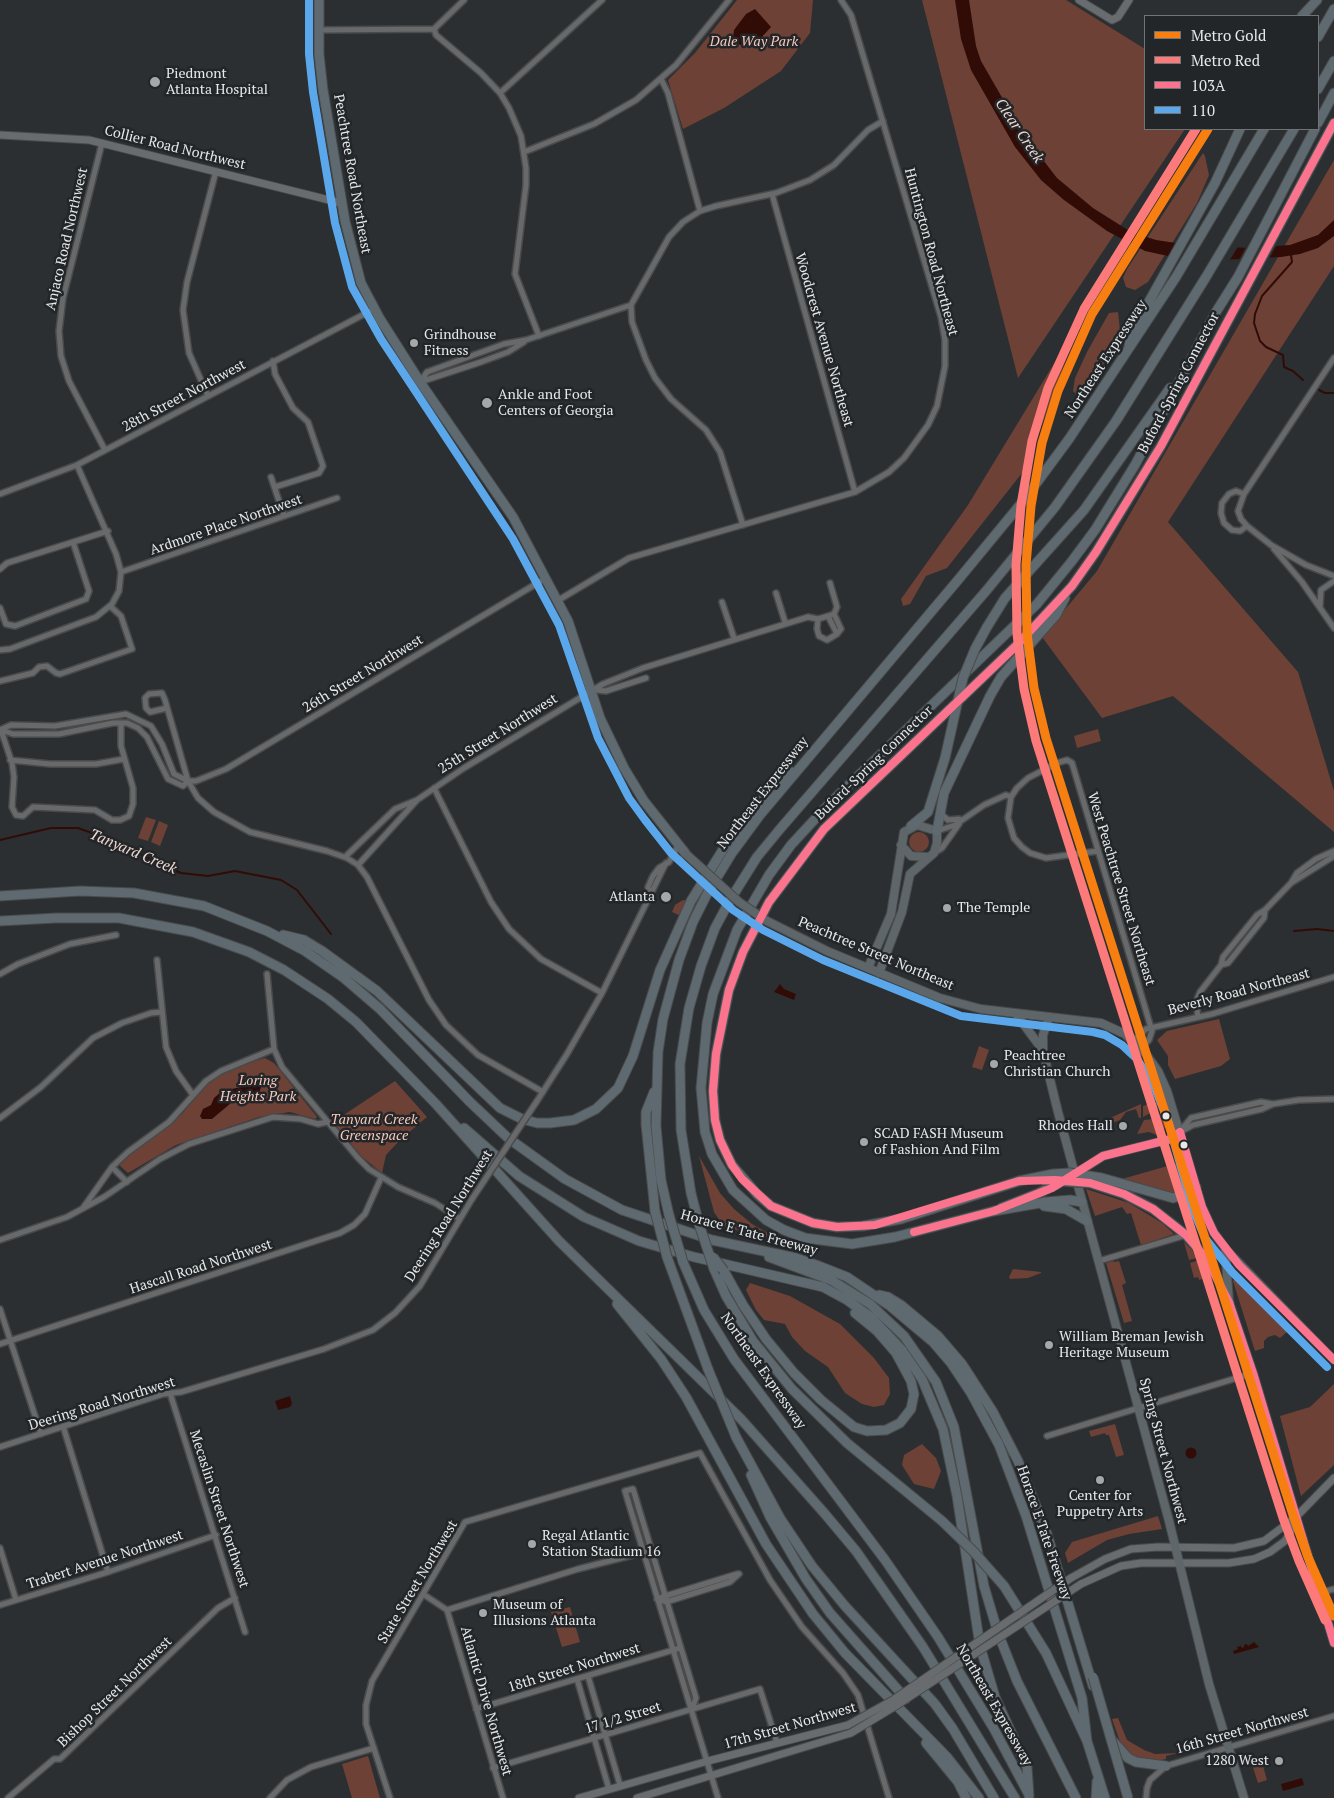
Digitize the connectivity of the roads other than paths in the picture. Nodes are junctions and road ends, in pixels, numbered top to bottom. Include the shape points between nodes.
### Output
1 (320, 0) edge
2 (464, 0) edge
3 (602, 0) edge
4 (729, 0) edge
5 (841, 0) edge
6 (1079, 0) edge
7 (1129, 0) edge
8 (1317, 0) edge
9 (1334, 9) edge
10 (1303, 15) edge
11 (434, 29) junction
12 (319, 30) junction
13 (1319, 35) edge
14 (1334, 61) edge
15 (661, 79) junction
16 (1319, 87) edge
17 (500, 93) junction
18 (1334, 93) edge
19 (883, 121) junction
20 (1319, 122) edge
21 (1334, 123) edge
22 (1240, 130) edge
23 (1263, 130) edge
24 (1293, 130) edge
25 (1314, 130) edge
26 (0, 135) edge
27 (102, 143) junction
28 (524, 152) junction
29 (216, 171) junction
30 (772, 194) junction
31 (341, 203) junction
32 (700, 211) junction
33 (631, 305) junction
34 (374, 309) junction
35 (539, 336) junction
36 (1204, 336) junction
37 (526, 340) junction
38 (1128, 350) junction
39 (1334, 358) edge
40 (272, 361) junction
41 (420, 382) junction
42 (208, 396) junction
43 (105, 450) junction
44 (77, 464) junction
45 (271, 477) dead end
46 (275, 487) junction
47 (855, 492) junction
48 (0, 494) edge
49 (1244, 494) junction
50 (337, 498) dead end
51 (501, 500) joint
52 (284, 516) junction
53 (743, 525) junction
54 (1247, 526) junction
55 (108, 531) junction
56 (73, 542) junction
57 (1271, 545) junction
58 (0, 569) edge
59 (121, 572) junction
60 (1334, 576) edge
61 (546, 578) junction
62 (1334, 581) edge
63 (830, 584) dead end
64 (1072, 586) junction
65 (776, 593) dead end
66 (557, 601) junction
67 (722, 602) dead end
68 (110, 606) junction
69 (1320, 606) junction
70 (0, 608) edge
71 (834, 614) junction
72 (828, 616) junction
73 (818, 619) junction
74 (786, 622) junction
75 (1334, 628) edge
76 (837, 634) junction
77 (734, 638) junction
78 (0, 650) edge
79 (646, 678) dead end
80 (0, 681) edge
81 (594, 690) junction
82 (167, 708) junction
83 (121, 723) junction
84 (1, 730) edge
85 (124, 759) junction
86 (10, 760) junction
87 (799, 768) junction
88 (188, 781) junction
89 (434, 788) junction
90 (1011, 797) junction
91 (417, 800) junction
92 (939, 812) junction
93 (966, 816) junction
94 (911, 826) junction
95 (937, 831) junction
96 (901, 845) junction
97 (678, 846) junction
98 (1098, 851) junction
99 (1334, 851) edge
100 (686, 854) joint
101 (930, 856) junction
102 (1334, 856) edge
103 (345, 858) junction
104 (358, 866) junction
105 (1291, 883) junction
106 (0, 896) edge
107 (0, 921) edge
108 (267, 931) junction
109 (116, 935) dead end
110 (157, 960) dead end
111 (868, 968) junction
112 (879, 973) junction
113 (0, 974) edge
114 (267, 974) dead end
115 (1334, 977) edge
116 (602, 993) junction
117 (161, 1012) junction
118 (1016, 1014) junction
119 (1048, 1017) junction
120 (1198, 1017) junction
121 (1151, 1029) junction
122 (1133, 1041) junction
123 (1141, 1048) junction
124 (274, 1049) junction
125 (1043, 1051) junction
126 (656, 1087) junction
127 (543, 1092) junction
128 (193, 1095) junction
129 (1334, 1099) edge
130 (435, 1103) junction
131 (0, 1118) edge
132 (327, 1122) junction
133 (1180, 1132) junction
134 (112, 1166) junction
135 (1074, 1174) junction
136 (381, 1178) junction
137 (127, 1182) junction
138 (1196, 1186) junction
139 (1126, 1190) junction
140 (1082, 1202) junction
141 (1029, 1206) junction
142 (82, 1210) junction
143 (994, 1211) junction
144 (460, 1219) junction
145 (1087, 1221) junction
146 (1186, 1235) junction
147 (0, 1240) edge
148 (712, 1240) junction
149 (1224, 1248) junction
150 (709, 1253) junction
151 (1098, 1261) junction
152 (590, 1272) junction
153 (762, 1272) junction
154 (874, 1294) junction
155 (1228, 1302) junction
156 (0, 1309) edge
157 (11, 1340) junction
158 (0, 1344) edge
159 (1334, 1360) edge
160 (1253, 1373) junction
161 (170, 1393) junction
162 (1138, 1408) junction
163 (63, 1426) junction
164 (41, 1434) junction
165 (1047, 1436) dead end
166 (736, 1438) junction
167 (0, 1447) edge
168 (1334, 1478) edge
169 (1296, 1517) junction
170 (216, 1535) junction
171 (1176, 1547) junction
172 (0, 1548) edge
173 (651, 1550) junction
174 (643, 1552) junction
175 (1180, 1563) junction
176 (108, 1572) junction
177 (1061, 1584) junction
178 (1334, 1589) edge
179 (1067, 1593) junction
180 (423, 1594) junction
181 (1319, 1594) junction
182 (235, 1598) junction
183 (665, 1599) junction
184 (16, 1600) junction
185 (657, 1600) junction
186 (0, 1605) edge
187 (447, 1610) junction
188 (245, 1632) dead end
189 (1334, 1642) edge
190 (680, 1648) junction
191 (672, 1650) junction
192 (588, 1676) junction
193 (577, 1679) junction
194 (905, 1696) junction
195 (476, 1709) junction
196 (692, 1709) junction
197 (1334, 1716) edge
198 (906, 1717) junction
199 (606, 1735) junction
200 (1108, 1735) junction
201 (595, 1738) junction
202 (1087, 1741) junction
203 (777, 1743) junction
204 (374, 1748) junction
205 (1228, 1748) junction
206 (971, 1758) junction
207 (708, 1761) junction
208 (1166, 1766) junction
209 (493, 1768) junction
210 (1097, 1773) junction
211 (712, 1776) junction
212 (620, 1785) junction
213 (609, 1789) junction
214 (1030, 1797) edge
215 (8, 1798) edge
216 (270, 1798) edge
217 (390, 1798) edge
218 (503, 1798) edge
219 (579, 1798) edge
220 (637, 1798) edge
221 (718, 1798) edge
222 (889, 1798) edge
223 (966, 1798) edge
224 (979, 1798) edge
225 (989, 1798) edge
226 (994, 1798) edge
227 (1015, 1798) edge
228 (1076, 1798) edge
229 (1096, 1798) edge
230 (1105, 1798) edge
231 (1129, 1798) edge
232 (1146, 1798) edge
233 (1244, 1798) edge

1 - 12 highway, Peachtree Road Northeast
2 - 11 street
3 - 17 street
4 - 15 street via 695,44
5 - 19 street, Huntington Road Northeast via 851,15
6 - 7 main road via 1112,20 1118,17
8 - 10 highway
9 - 13 highway
11 - 12 street
11 - 17 street via 436,35 482,73
12 - 31 highway, Peachtree Road Northeast via 322,90
14 - 16 highway
15 - 28 street via 610,116
15 - 32 street via 668,93
17 - 28 street via 516,122
18 - 20 highway
19 - 30 street via 868,130 844,156 822,173 798,186
19 - 47 street, Huntington Road Northeast via 941,317 945,366 937,406 917,442 889,472
21 - 64 highway, Buford-Spring Connector via 1128,504
22 - 38 highway via 1199,214 1131,334
23 - 38 highway, Northeast Expressway via 1176,277
24 - 150 highway, Northeast Expressway, bridge via 1206,278 1116,420 1054,506 980,598 757,857 715,928 689,1008 680,1064 681,1130 691,1193
25 - 36 highway, Buford-Spring Connector via 1267,224
26 - 27 main road, Collier Road Northwest
27 - 29 main road, Collier Road Northwest
27 - 43 street, Anjaco Road Northwest via 63,298 59,331 69,381
28 - 35 street via 526,185 516,274
29 - 31 main road, Collier Road Northwest
29 - 42 street via 187,282 184,310 189,353
30 - 32 street
30 - 47 street, Woodcrest Avenue Northeast
31 - 34 highway, Peachtree Road Northeast via 352,258
32 - 33 street via 669,237
33 - 35 street
33 - 53 street via 632,322 655,378 671,399 706,430 720,452
34 - 40 street, 28th Street Northwest
34 - 41 highway, Peachtree Road Northeast
35 - 37 street
36 - 94 highway, bridge via 1111,474 1084,510 1005,598 987,627 963,678 928,812
36 - 143 highway, Buford-Spring Connector via 1134,465 1072,562 1015,626 791,844 737,930 713,994 701,1088 705,1132 722,1174 733,1190 766,1220 805,1238 852,1244 895,1237
37 - 41 street via 508,352
37 - 41 street via 504,344 427,372
38 - 87 highway, Northeast Expressway via 1070,439 1024,500
39 - 49 street
40 - 42 street, 28th Street Northwest
40 - 46 street via 293,408 308,422 323,466 319,473
41 - 51 highway, Peachtree Road Northeast
42 - 43 street, 28th Street Northwest
43 - 44 street, 28th Street Northwest
44 - 48 street, 28th Street Northwest
44 - 55 street
45 - 46 street
46 - 52 street
47 - 53 street, Huntington Road Northeast
49 - 54 street via 1238,511
49 - 54 street via 1236,491 1229,494 1222,503 1221,513 1224,523 1232,530 1240,531
50 - 52 street, Ardmore Place Northwest
51 - 61 highway, Peachtree Street Northeast
52 - 59 street, Ardmore Place Northwest
53 - 66 street, Huntington Road Northeast via 629,558
54 - 57 street
55 - 56 street
55 - 59 street
56 - 58 street via 7,563
56 - 70 street via 89,592 86,600 15,626 6,624
57 - 60 street via 1306,566
57 - 69 street
59 - 68 street via 119,591
61 - 66 highway, Peachtree Street Northeast
61 - 88 street, 26th Street Northwest via 226,769
62 - 69 street via 1321,590
63 - 71 street via 838,607
64 - 92 highway via 1056,615 1001,677 957,764
64 - 139 highway, Buford-Spring Connector, bridge via 1019,643 824,829 769,902 743,952 729,990 716,1054 713,1101 720,1140 732,1165 752,1189 771,1206 824,1226 863,1226 901,1219 1019,1181 1079,1182
65 - 74 street
66 - 81 highway, Peachtree Street Northeast
67 - 77 street
68 - 78 street via 96,617
68 - 80 street via 121,616 132,649 60,674 46,666 33,673
69 - 75 street
71 - 72 street, 25th Street Northwest
71 - 76 street via 841,629
72 - 73 street, 25th Street Northwest
72 - 76 street
73 - 74 street, 25th Street Northwest via 808,617
73 - 76 street via 816,628 819,636 827,640
74 - 77 street, 25th Street Northwest
77 - 81 street, 25th Street Northwest via 643,668
79 - 81 street via 606,690
81 - 89 street, 25th Street Northwest
81 - 97 highway, Peachtree Street Northeast via 607,734 624,768 644,802
82 - 82 street via 162,693 149,694 145,698 150,712
82 - 88 street
83 - 84 street via 59,734 13,734
83 - 85 street
83 - 88 street, 26th Street Northwest via 138,728 148,737 171,782 183,786
84 - 86 street
84 - 88 street via 11,725 55,726 126,714 151,726 174,774
85 - 86 street via 96,764
85 - 86 street via 133,788 133,804 129,816 120,820 112,820 95,810 32,807 23,816 16,815 12,807 14,777
87 - 108 highway via 776,782 715,861 692,901 660,970 625,1075 606,1101 574,1120 537,1123 500,1108 401,1013 355,974 304,940
87 - 126 highway, Northeast Expressway via 732,852 693,922 665,1010
88 - 103 street via 198,798 214,812 250,832
89 - 91 street, 25th Street Northwest
89 - 116 street via 491,902 509,929 541,959
90 - 93 street via 995,800
90 - 98 street via 1010,828 1018,843 1030,853 1053,857
90 - 98 street, West Peachtree Street Northeast via 1023,782 1065,760 1072,763
91 - 103 street, 25th Street Northwest via 395,809
91 - 104 street, 25th Street Northwest
92 - 93 street via 952,821
92 - 95 highway
93 - 95 street
93 - 101 street via 942,848
94 - 95 main road via 921,825
94 - 96 main road via 904,832
95 - 101 main road via 937,843
96 - 101 main road via 910,856
96 - 111 main road via 891,914
97 - 100 highway, Peachtree Street Northeast
97 - 116 street, Deering Road Northwest via 653,876 648,887 650,894
98 - 121 street, West Peachtree Street Northeast
99 - 105 street via 1302,869
100 - 111 main road, Peachtree Street Northeast, bridge via 739,902 767,921
101 - 112 main road via 910,874 902,912
102 - 105 street
103 - 104 street
104 - 127 street via 367,877 428,1000 446,1025 478,1055
105 - 120 street via 1257,914 1223,957 1221,965 1197,998
106 - 108 highway, Horace E Tate Freeway via 80,890 134,893 204,906
107 - 130 highway via 86,917 143,921 193,932 249,952 306,983 342,1010 384,1048
108 - 148 highway, Horace E Tate Freeway via 325,964 380,1008 481,1113 545,1166 622,1210
109 - 113 street via 70,944
110 - 117 street
111 - 112 main road, Peachtree Street Northeast
112 - 118 main road, Peachtree Street Northeast via 964,1006
114 - 124 street
115 - 120 street, Beverly Road Northeast
116 - 127 street, Deering Road Northwest
117 - 128 street via 170,1058
117 - 131 street via 122,1022 92,1038 41,1087
118 - 119 main road, Peachtree Street Northeast
118 - 125 main road, Spring Street Northwest
119 - 122 main road, Peachtree Street Northeast via 1109,1026
119 - 125 main road, Spring Street Northwest via 1042,1040
120 - 121 street, Beverly Road Northeast
121 - 122 street via 1143,1031
121 - 123 street via 1152,1036
122 - 123 main road, Peachtree Street Northeast
123 - 133 main road, Peachtree Street Northeast via 1163,1082
124 - 128 street via 221,1071
124 - 132 street via 282,1067
125 - 135 main road, Spring Street Northwest
126 - 166 highway, bridge via 646,1112 655,1210 667,1258
126 - 214 highway, Northeast Expressway, bridge via 660,1180 684,1262 704,1310 734,1359 885,1560 938,1637 994,1729
127 - 144 street, Deering Road Northwest, bridge
128 - 134 street via 169,1122
129 - 133 street via 1273,1104 1193,1125
130 - 152 highway via 521,1201
130 - 153 highway via 519,1176 584,1217 639,1241 694,1258
132 - 136 street via 358,1158
132 - 137 street via 318,1124 285,1117 261,1120 177,1149
133 - 135 main road via 1171,1139 1103,1156
133 - 138 main road, Peachtree Street Northeast
134 - 137 street
134 - 142 street
135 - 140 main road, Spring Street Northwest
135 - 143 highway via 1039,1193
136 - 144 street via 435,1203
136 - 157 street, Hascall Road Northwest via 365,1214 340,1234
137 - 142 street
138 - 139 highway via 1186,1194 1172,1198
138 - 149 main road, Peachtree Street Northeast via 1207,1221
139 - 146 highway, Buford-Spring Connector
140 - 141 highway via 1070,1200
140 - 145 main road, Spring Street Northwest
141 - 143 highway
141 - 145 highway via 1066,1209
142 - 147 street via 58,1222
144 - 161 street, Deering Road Northwest via 420,1286 395,1313 373,1330 324,1349
145 - 151 main road, Spring Street Northwest
146 - 151 street
146 - 155 highway, Buford-Spring Connector via 1206,1258
148 - 154 highway, Horace E Tate Freeway via 796,1258 847,1277
148 - 228 highway via 831,1280 870,1304 921,1358 942,1396 954,1427 984,1586 998,1633 1017,1681
149 - 155 main road
149 - 159 main road
150 - 153 highway, bridge via 724,1271 766,1339 794,1373 831,1409 854,1427 867,1431 886,1430 900,1422 913,1401 911,1381 900,1358 877,1331 824,1293
150 - 202 highway, Northeast Expressway, bridge via 745,1329 792,1389 847,1443 942,1521 1004,1586 1046,1653
151 - 162 main road, Spring Street Northwest
152 - 198 highway via 675,1380 766,1544 795,1589 826,1632
152 - 227 highway via 741,1419 856,1551 923,1647
153 - 214 highway via 823,1288 854,1305 893,1339 922,1380 938,1411 950,1455 984,1662 995,1697 1027,1767
154 - 200 highway via 888,1297 901,1305 938,1336 962,1364 993,1412 1047,1534
154 - 202 highway, Horace E Tate Freeway via 912,1324 951,1362 999,1446 1026,1516 1082,1698
155 - 160 main road
156 - 157 street
157 - 158 street, Hascall Road Northwest
157 - 164 street
160 - 162 street
160 - 169 main road
161 - 163 street, Deering Road Northwest
161 - 170 street, Mecaslin Street Northwest
162 - 165 street
162 - 171 main road, Spring Street Northwest
163 - 164 street, Deering Road Northwest
163 - 176 street
164 - 167 street, Deering Road Northwest
166 - 194 highway via 782,1542 822,1603
166 - 206 highway via 780,1518 812,1566 935,1704
168 - 169 main road
169 - 171 main road, 17th Street Northwest via 1264,1541 1248,1546
169 - 175 main road, 17th Street Northwest via 1285,1541 1258,1557 1234,1562
169 - 181 main road
170 - 176 street, Trabert Avenue Northwest
170 - 182 street, Mecaslin Street Northwest
171 - 175 main road, Spring Street Northwest
171 - 177 main road, 17th Street Northwest, bridge via 1131,1549 1105,1559
172 - 184 street
173 - 174 street
173 - 174 street via 633,1489 625,1491
173 - 183 street
174 - 185 street
174 - 187 street
175 - 179 main road, 17th Street Northwest, bridge via 1121,1566
175 - 205 main road, Spring Street Northwest
176 - 184 street, Trabert Avenue Northwest
177 - 179 highway, bridge
177 - 194 main road, 17th Street Northwest, bridge
178 - 181 street
179 - 194 main road, 17th Street Northwest, bridge
179 - 231 highway, bridge
180 - 187 street
180 - 204 street, State Street Northwest via 372,1681 366,1705 366,1724
180 - 222 street, State Street Northwest via 465,1522 700,1453 770,1580 802,1627 858,1695
181 - 189 main road
182 - 188 street, Mecaslin Street Northwest
182 - 215 street, Bishop Street Northwest via 218,1608 60,1759 54,1759
183 - 183 street via 730,1582 738,1574
183 - 185 street
183 - 190 street
184 - 186 street, Trabert Avenue Northwest
185 - 191 street
187 - 195 street, Atlantic Drive Northwest
190 - 191 street, 18th Street Northwest
190 - 196 street via 696,1698
191 - 192 street, 18th Street Northwest
191 - 196 street
192 - 193 street, 18th Street Northwest
192 - 199 street
193 - 195 street, 18th Street Northwest
193 - 201 street
194 - 203 main road, 17th Street Northwest, bridge via 848,1725
194 - 211 main road, 17th Street Northwest, bridge via 851,1733
195 - 209 street, Atlantic Drive Northwest
196 - 199 street, 17 1/2 Street
196 - 203 street, 17 1/2 Street via 760,1689
196 - 207 street
197 - 205 street, 16th Street Northwest
198 - 223 highway via 958,1782
198 - 224 highway via 953,1764
199 - 201 street, 17 1/2 Street
199 - 212 street
200 - 208 highway via 1128,1758
200 - 231 highway
201 - 209 street, 17 1/2 Street
201 - 213 street
202 - 210 highway
203 - 207 main road, 17th Street Northwest
204 - 216 street via 311,1767 286,1780
204 - 217 street, State Street Northwest
205 - 208 street, 16th Street Northwest
205 - 233 main road, Spring Street Northwest
206 - 225 highway
206 - 226 highway
207 - 211 street
207 - 212 main road, 17th Street Northwest
208 - 232 street, 16th Street Northwest via 1150,1780
209 - 218 street, Atlantic Drive Northwest
210 - 229 highway
210 - 230 highway
211 - 220 main road, 17th Street Northwest
211 - 221 street
212 - 213 main road, 17th Street Northwest
213 - 219 main road, 17th Street Northwest

